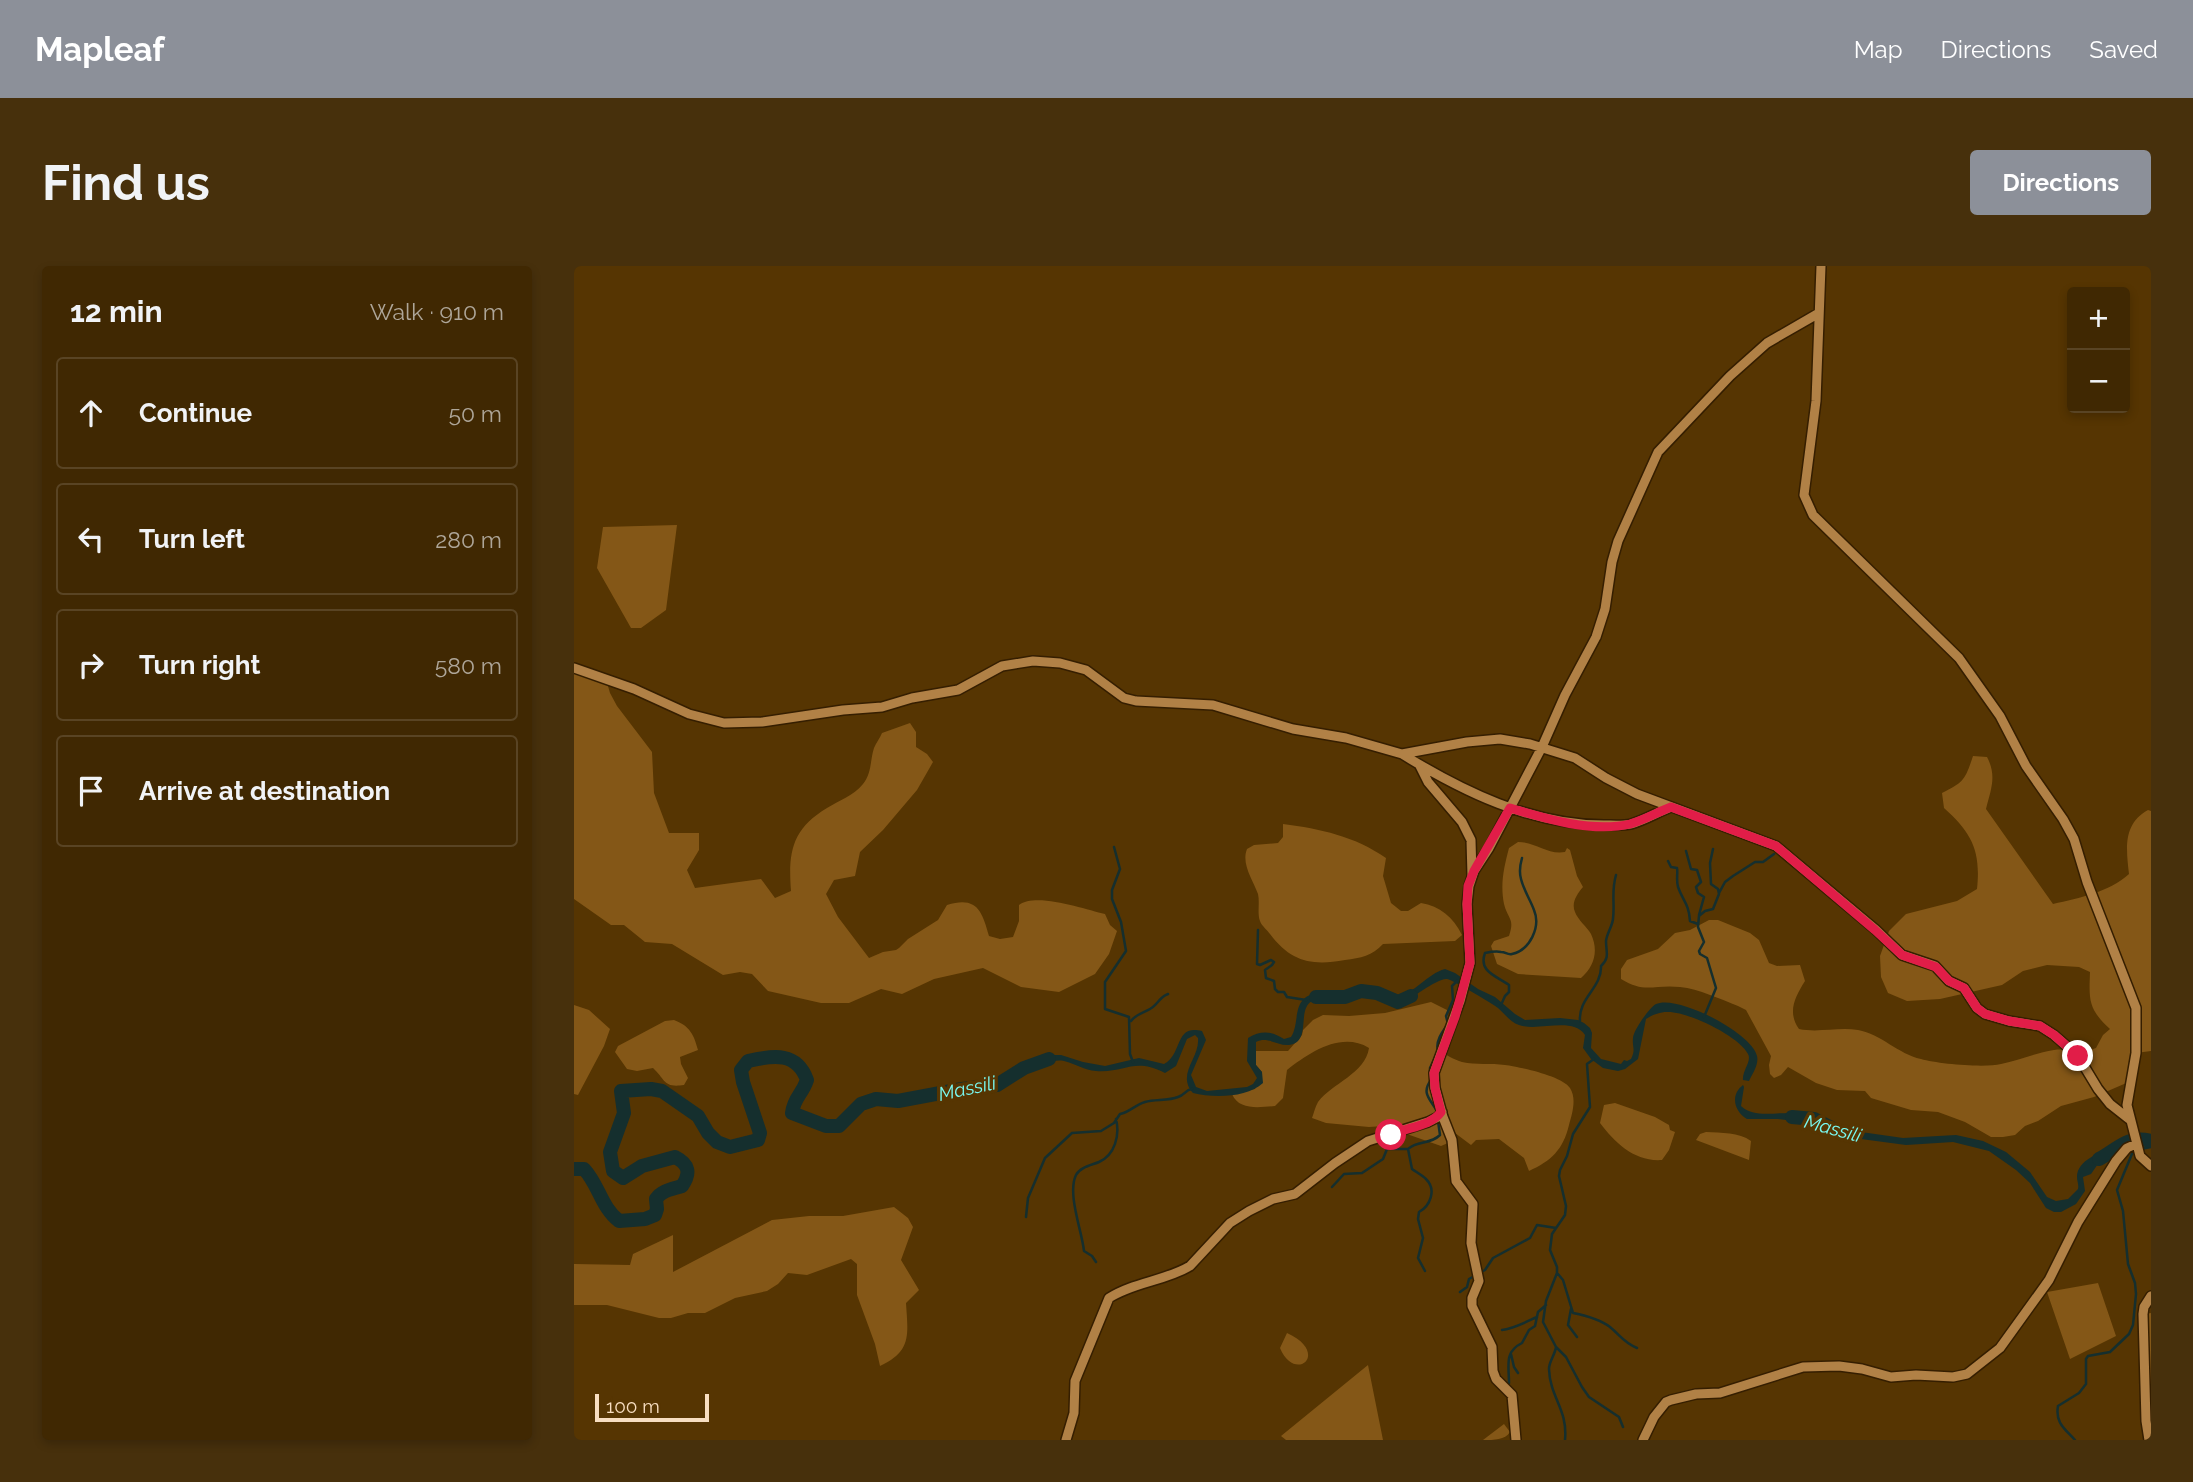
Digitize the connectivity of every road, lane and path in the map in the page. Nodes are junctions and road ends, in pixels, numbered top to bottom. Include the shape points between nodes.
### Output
1 (1821, 266) edge
2 (1819, 313) junction
3 (574, 668) edge
4 (1542, 747) junction
5 (1402, 754) junction
6 (1420, 765) junction
7 (1671, 807) junction
8 (1510, 808) junction
9 (1472, 877) junction
10 (1441, 1112) junction
11 (2129, 1119) junction
12 (2136, 1144) junction
13 (2151, 1166) edge
14 (2151, 1296) edge
15 (1066, 1440) edge
16 (1516, 1440) edge
17 (1643, 1440) edge
18 (2149, 1440) edge

1 - 2 street
2 - 4 street via 1767,343 1658,452 1618,541 1596,637
2 - 11 street via 1816,401 1804,495 1807,505 1959,658 2000,716 2074,839 2136,1008
3 - 5 street via 724,723 882,707 958,690 1002,666 1060,663 1086,670 1124,698 1213,705
4 - 5 street via 1500,739
4 - 7 street via 1576,758 1637,794
4 - 8 street
5 - 6 street
6 - 8 street
6 - 9 street via 1471,840
7 - 8 street via 1631,824 1613,825 1548,819
7 - 11 street via 1776,846 1902,955 1936,967 1964,988 1985,1014 2040,1026 2054,1035 2078,1056 2110,1104
8 - 9 street
9 - 10 street via 1467,904 1470,963 1434,1073
10 - 15 street via 1428,1122 1368,1141 1295,1194 1249,1210 1184,1270 1109,1298 1076,1381
10 - 16 street via 1452,1140 1457,1181 1473,1204 1471,1244 1479,1281 1472,1306 1492,1347 1496,1379 1512,1395
11 - 12 street
12 - 13 street
12 - 17 street via 2116,1161 2049,1280 2000,1348 1967,1374 1891,1377 1839,1366 1802,1367 1720,1393 1666,1402
14 - 18 street via 2143,1314

